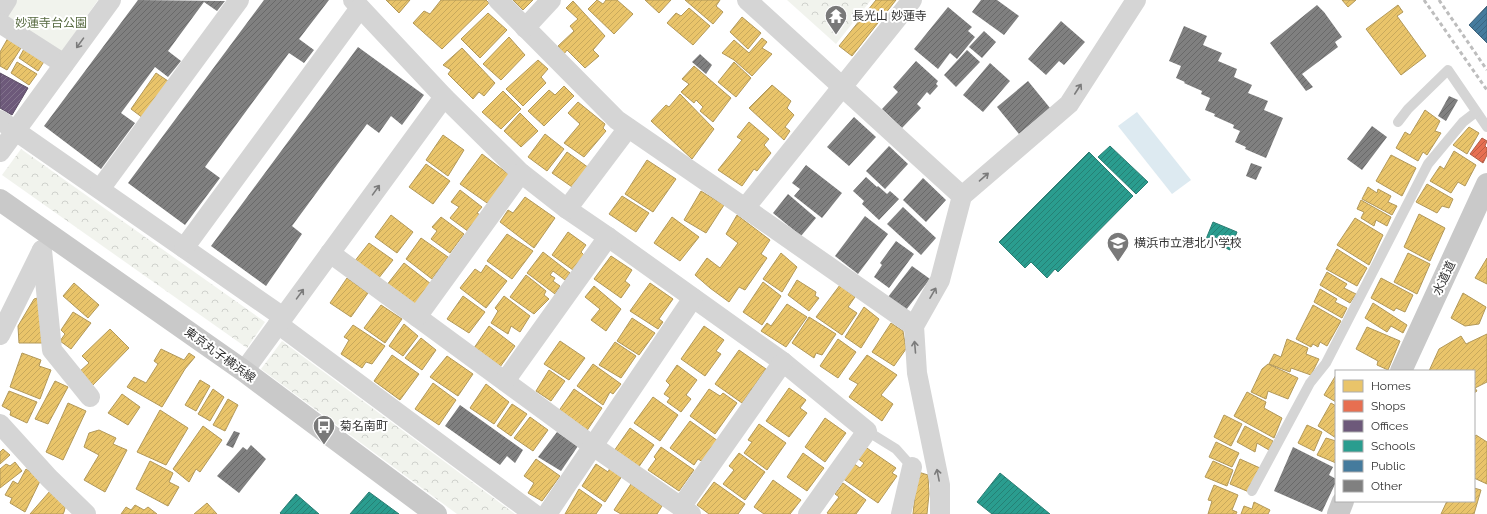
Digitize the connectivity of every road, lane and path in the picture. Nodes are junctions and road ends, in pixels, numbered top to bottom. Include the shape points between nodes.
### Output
1 (7, 0) edge
2 (111, 0) edge
3 (239, 0) edge
4 (498, 0) edge
5 (551, 0) edge
6 (747, 0) edge
7 (912, 0) edge
8 (1136, 0) edge
9 (357, 4) edge
10 (0, 11) edge
11 (0, 23) edge
12 (525, 28) junction
13 (64, 64) junction
14 (842, 86) junction
15 (444, 97) junction
16 (1476, 112) junction
17 (1398, 122) dead end
18 (8, 125) edge
19 (1487, 127) edge
20 (628, 128) junction
21 (0, 152) edge
22 (521, 174) junction
23 (1487, 184) edge
24 (100, 189) junction
25 (962, 196) junction
26 (0, 200) edge
27 (745, 208) junction
28 (567, 209) junction
29 (608, 237) junction
30 (46, 243) junction
31 (184, 248) junction
32 (330, 253) junction
33 (693, 298) junction
34 (417, 317) junction
35 (280, 321) junction
36 (914, 326) junction
37 (0, 335) edge
38 (783, 362) junction
39 (1402, 370) edge
40 (244, 371) junction
41 (505, 381) junction
42 (90, 397) dead end
43 (0, 424) edge
44 (867, 431) junction
45 (593, 446) junction
46 (912, 467) joint
47 (1252, 491) dead end
48 (1343, 502) edge
49 (686, 510) edge
50 (86, 514) edge
51 (436, 514) edge
52 (534, 514) edge
53 (548, 514) edge
54 (808, 514) edge
55 (901, 514) edge
56 (940, 514) edge
57 (1338, 514) edge

1 - 10 street
2 -> 13 street
3 - 24 street
4 - 12 street
5 - 12 street
6 - 14 street
7 - 14 street
25 -> 8 street via 1069,104
9 - 15 street
9 - 31 street
11 - 13 street
12 - 20 street
13 - 18 street
14 - 25 street
14 - 27 street
15 - 22 street
32 -> 15 street
16 - 17 lane via 1448,70
16 - 19 lane
16 - 47 lane via 1462,122 1428,164 1326,363 1310,384
18 - 21 street
18 - 24 street
20 - 27 street
20 - 28 street
22 - 28 street
22 - 34 street
23 - 39 main road, 水道道
24 - 31 street
36 -> 25 street via 940,280
26 - 30 main road, 東京丸子横浜線
27 - 36 street
28 - 29 street
29 - 33 street
29 - 41 street
30 - 37 street
30 - 40 main road, 東京丸子横浜線
30 - 42 street via 52,350
31 - 35 street
32 - 34 street
35 -> 32 street
33 - 38 street
33 - 45 street
34 - 41 street
35 - 40 street
35 - 52 street
56 -> 36 street via 940,485 917,373
38 - 44 street
38 - 49 street
40 - 51 main road, 東京丸子横浜線
41 - 45 street
43 - 50 street
44 - 46 lane via 896,449
44 - 54 street
45 - 49 street
45 - 53 street
46 - 55 street
48 - 57 main road

